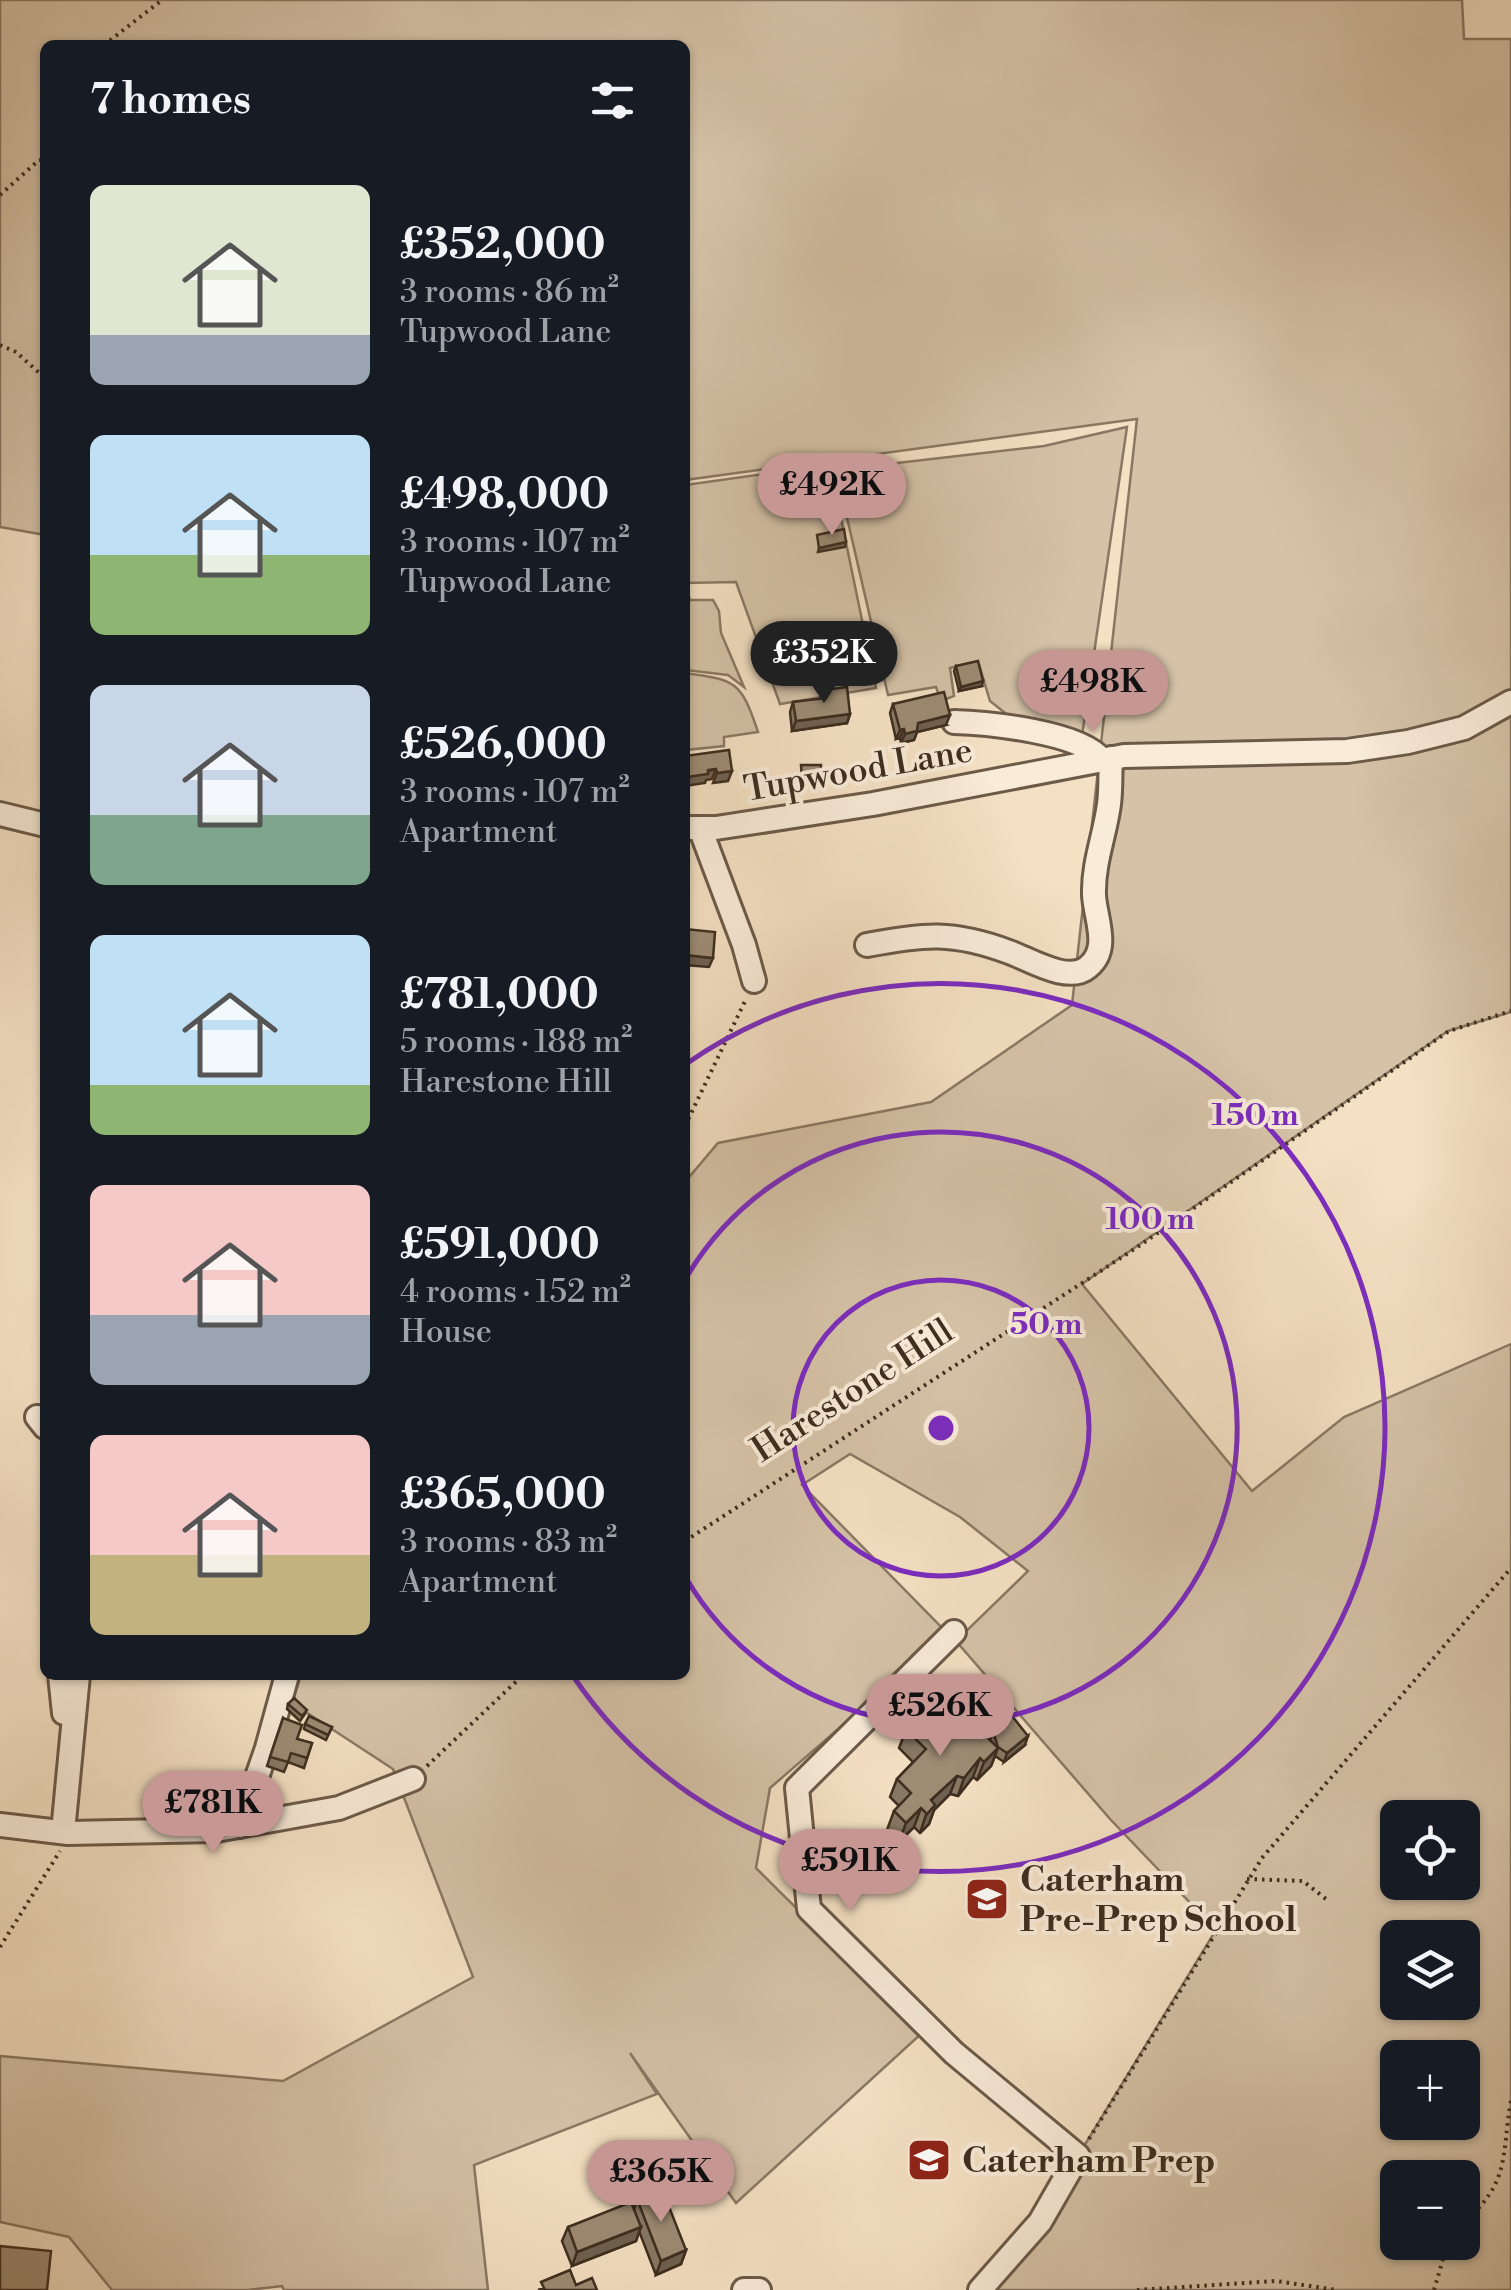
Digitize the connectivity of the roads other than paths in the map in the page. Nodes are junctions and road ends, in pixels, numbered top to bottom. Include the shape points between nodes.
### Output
1 (1511, 702) edge
2 (954, 722) edge
3 (1106, 759) junction
4 (0, 814) edge
5 (40, 825) edge
6 (692, 828) edge
7 (866, 945) dead end
8 (754, 981) road end
9 (954, 1632) dead end
10 (61, 1680) edge
11 (77, 1680) edge
12 (286, 1680) edge
13 (412, 1779) road end
14 (0, 1824) edge
15 (240, 1826) junction
16 (62, 1832) junction
17 (744, 2290) edge
18 (758, 2290) edge
19 (980, 2290) edge

1 - 3 street, Tupwood Lane via 1464,728 1347,751
2 - 3 street via 1010,725
3 - 6 street, Tupwood Lane via 874,804
3 - 7 street via 1109,805 1095,866 1100,943 1090,967 1059,972 950,936
4 - 5 street
6 - 8 street
9 - 19 street via 798,1788 808,1909 954,2052 1078,2156 1040,2222
10 - 16 street
11 - 16 street
12 - 15 street
13 - 15 street via 339,1808
14 - 16 street
15 - 16 street
17 - 18 street

